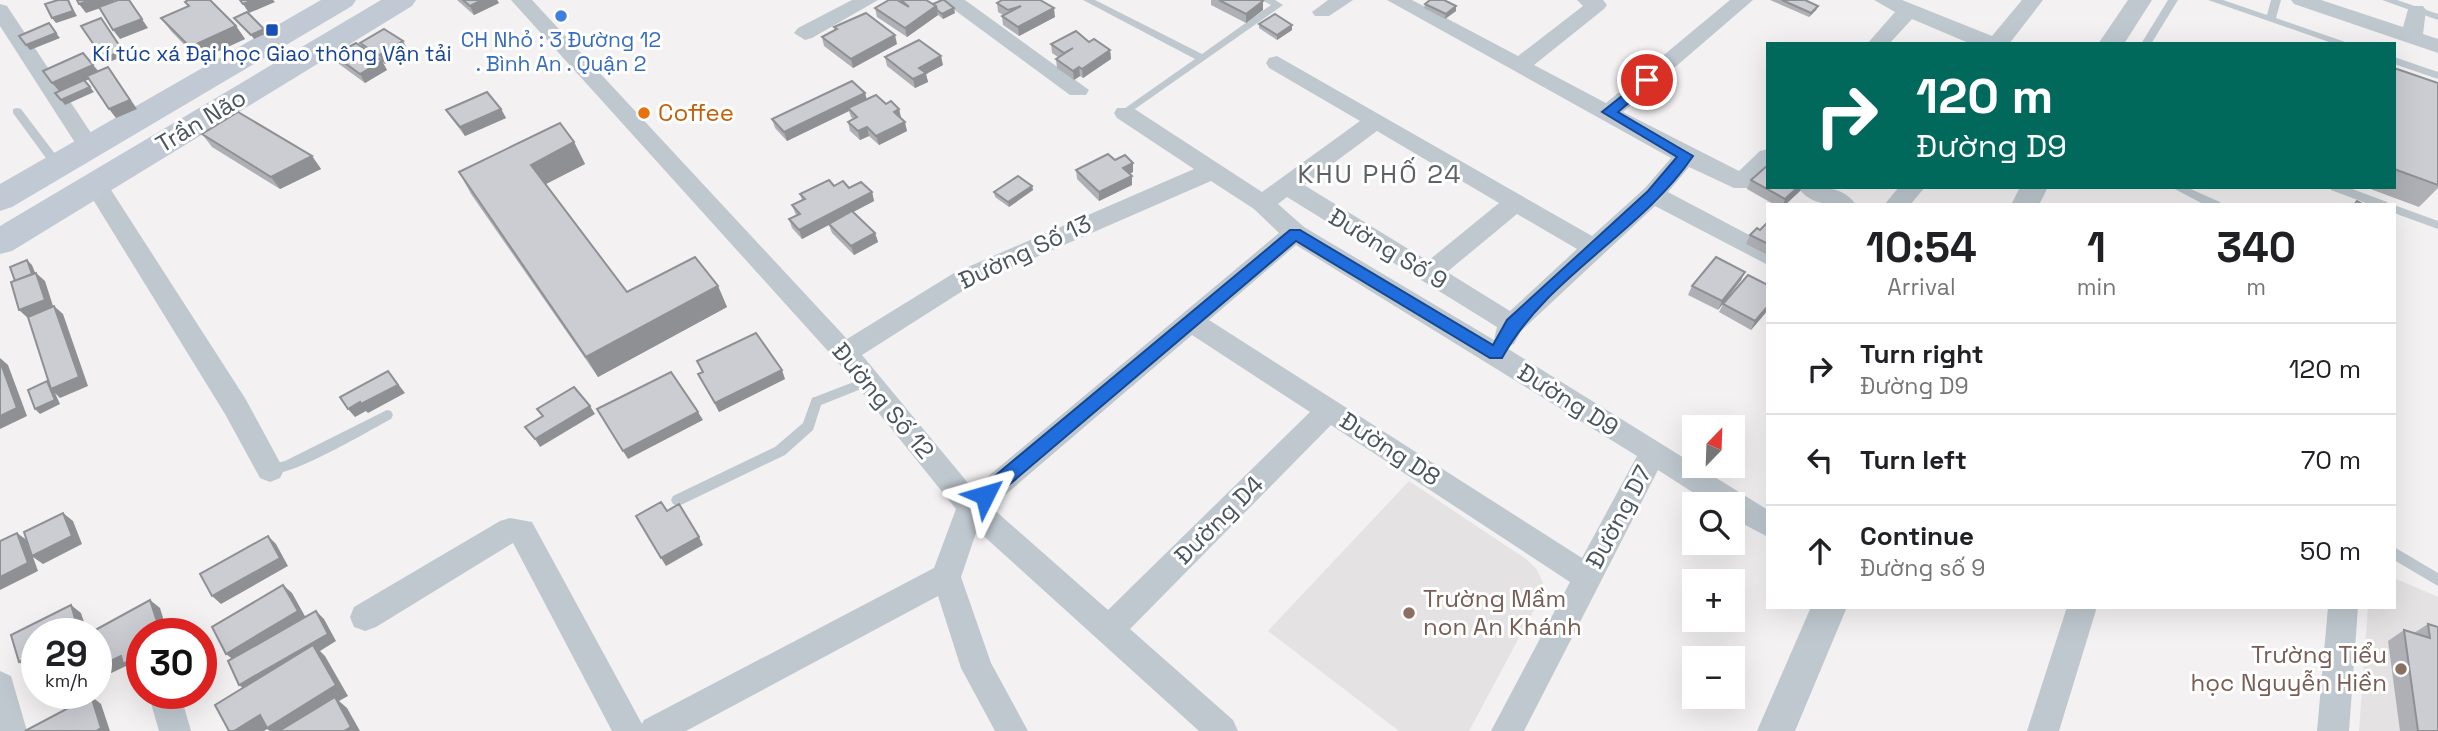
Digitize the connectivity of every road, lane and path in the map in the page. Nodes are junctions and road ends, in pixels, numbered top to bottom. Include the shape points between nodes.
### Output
1 (342, 0) edge
2 (402, 0) edge
3 (521, 0) edge
4 (868, 0) edge
5 (951, 0) edge
6 (1088, 0) edge
7 (1267, 0) edge
8 (1343, 0) edge
9 (1397, 0) edge
10 (1587, 0) edge
11 (1743, 0) edge
12 (1884, 0) edge
13 (2033, 0) edge
14 (2140, 0) edge
15 (2173, 0) edge
16 (2213, 0) edge
17 (2276, 0) edge
18 (2301, 0) edge
19 (2387, 0) edge
20 (2416, 10) junction
21 (1908, 11) junction
22 (1322, 12) dead end
23 (2438, 17) edge
24 (2271, 19) junction
25 (4, 24) edge
26 (806, 33) dead end
27 (2398, 37) edge
28 (1879, 42) edge
29 (1983, 42) edge
30 (1999, 42) edge
31 (2112, 42) edge
32 (2147, 42) edge
33 (2340, 42) edge
34 (2438, 46) edge
35 (1202, 58) junction
36 (2396, 61) edge
37 (1277, 63) dead end
38 (1521, 65) junction
39 (2438, 76) edge
40 (1078, 90) dead end
41 (18, 111) dead end
42 (1609, 112) junction
43 (1125, 113) joint
44 (1374, 122) junction
45 (89, 147) junction
46 (1686, 156) junction
47 (1766, 161) edge
48 (58, 166) junction
49 (1214, 170) junction
50 (96, 185) junction
51 (1287, 186) junction
52 (1814, 189) edge
53 (1911, 189) edge
54 (2180, 189) edge
55 (2340, 189) edge
56 (1653, 194) junction
57 (0, 198) edge
58 (1262, 203) junction
59 (1514, 203) junction
60 (1840, 203) edge
61 (1898, 203) edge
62 (2212, 203) edge
63 (2378, 203) edge
64 (2396, 210) edge
65 (32, 223) junction
66 (2438, 225) edge
67 (1295, 233) junction
68 (0, 242) edge
69 (1594, 248) junction
70 (1766, 255) edge
71 (1429, 274) junction
72 (1192, 322) junction
73 (1512, 324) junction
74 (845, 354) junction
75 (1496, 354) junction
76 (867, 383) junction
77 (1329, 410) junction
78 (387, 415) dead end
79 (1653, 452) junction
80 (270, 470) joint
81 (678, 500) dead end
82 (971, 506) junction
83 (1766, 525) edge
84 (2396, 554) edge
85 (946, 577) junction
86 (1587, 577) junction
87 (2438, 580) edge
88 (1828, 609) edge
89 (2081, 609) edge
90 (2343, 609) edge
91 (365, 617) dead end
92 (1109, 630) junction
93 (0, 687) edge
94 (168, 709) edge
95 (11, 731) edge
96 (176, 731) edge
97 (629, 731) edge
98 (656, 731) edge
99 (1012, 731) edge
100 (1222, 731) edge
101 (1507, 731) edge
102 (1776, 731) edge
103 (2043, 731) edge
104 (2333, 731) edge

1 - 45 main road, Trần Não
2 - 50 main road, Trần Não
3 - 74 street, Đường Số 12
4 - 26 street
5 - 40 street
6 - 35 lane
7 - 35 lane via 1278,5
8 - 22 street
9 - 38 street
10 - 38 street via 1597,5
11 - 42 street
12 - 21 street
13 - 30 street
14 - 31 street
15 - 32 lane
16 - 24 lane
17 - 24 lane
18 - 27 street
19 - 20 lane
20 - 23 lane
20 - 27 street
21 - 28 street
21 - 29 street
24 - 33 lane
25 - 45 street
27 - 34 street
35 - 43 lane
36 - 39 lane
37 - 44 street
38 - 42 street
41 - 48 lane
42 - 46 street
43 - 49 street
44 - 51 street
44 - 59 street
45 - 48 main road, Trần Não
46 - 47 street via 1742,182
46 - 56 street
48 - 57 main road, Trần Não
49 - 58 street
49 - 74 street, Đường Số 13 via 1057,233 960,280
50 - 65 main road, Trần Não
50 - 80 street
51 - 58 street
51 - 71 street, Đường Số 9
52 - 60 street
53 - 61 street
54 - 62 lane
55 - 63 lane
56 - 69 street
56 - 70 street
57 - 65 main road
58 - 67 street, Đường D9
59 - 69 street
59 - 71 street
64 - 66 lane
65 - 68 main road, Trần Não
67 - 72 street
67 - 75 street, Đường D9
69 - 73 street
71 - 73 street, Đường Số 9
72 - 77 street, Đường D8
72 - 82 street
73 - 75 street
74 - 76 street, Đường Số 12
75 - 79 street, Đường D9
76 - 81 lane via 816,402 810,426 780,451
76 - 82 street, Đường Số 12
77 - 86 street, Đường D8
77 - 92 street, Đường D4
78 - 80 lane via 288,466
79 - 83 street, Đường D9
79 - 86 street, Đường D7
82 - 85 street
82 - 92 street
84 - 87 lane
85 - 98 street
85 - 99 street via 977,668
86 - 101 street, Đường D7
88 - 102 street
89 - 103 street
90 - 104 street
91 - 97 street via 510,530 522,531
92 - 100 street
93 - 95 street
94 - 96 street

